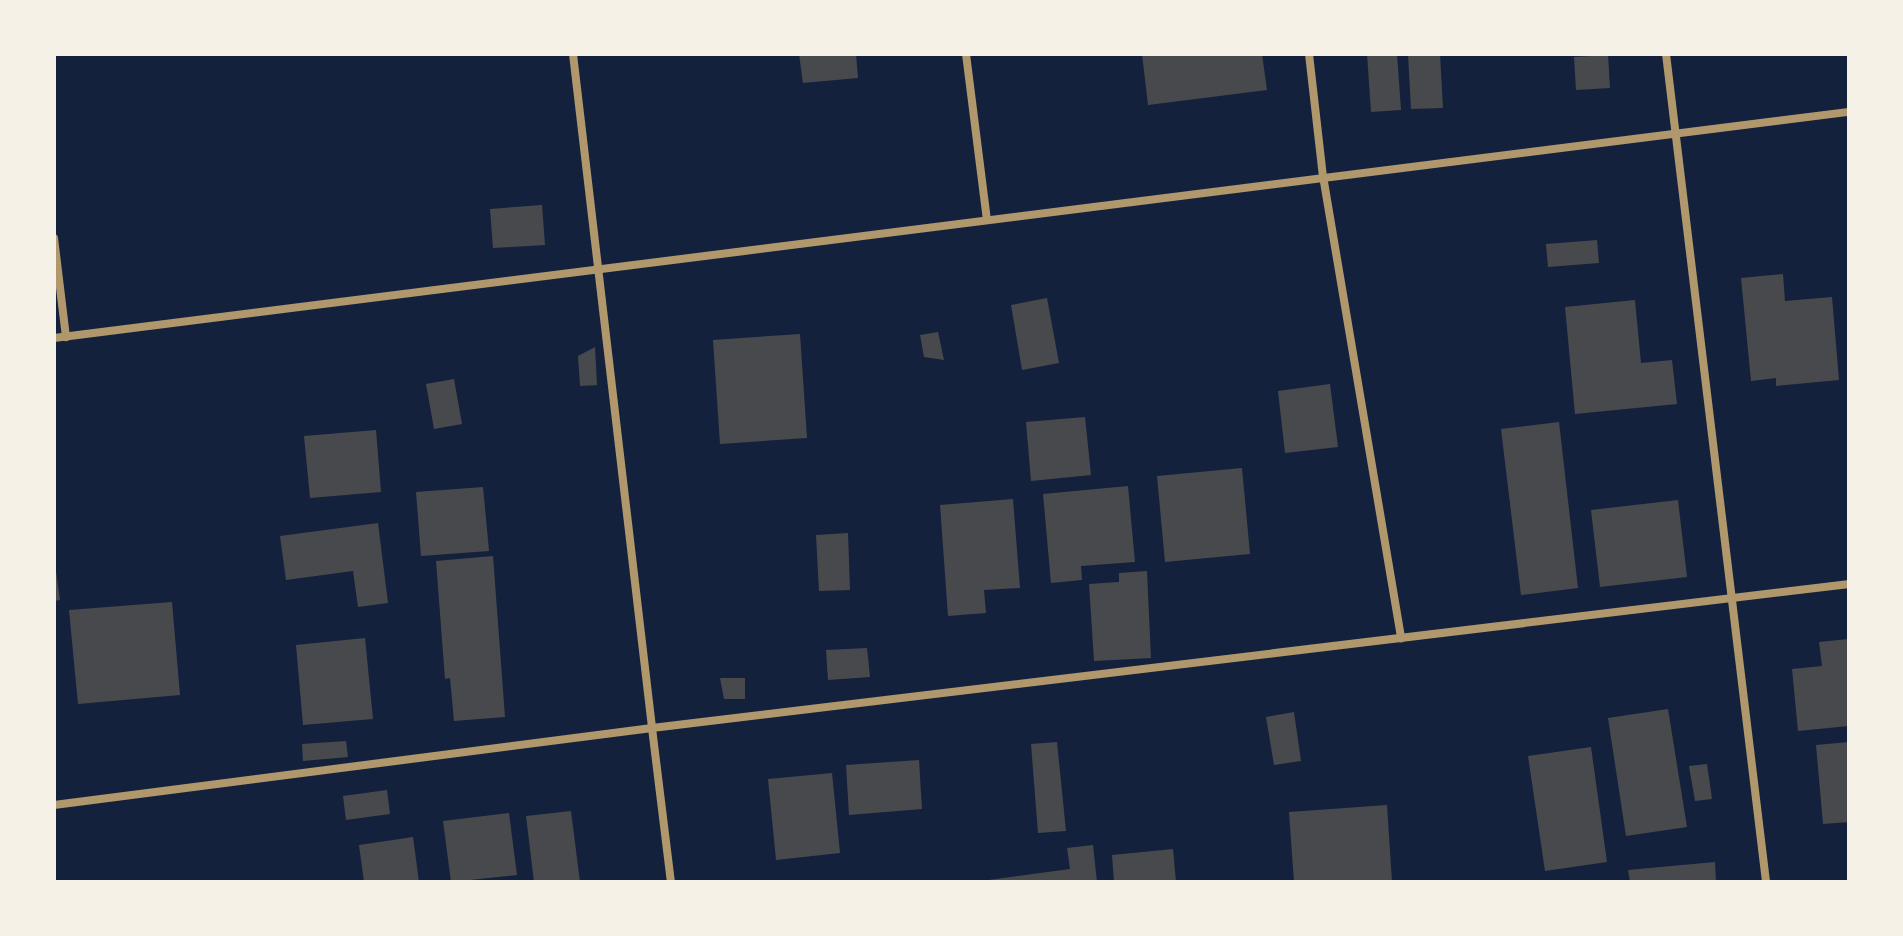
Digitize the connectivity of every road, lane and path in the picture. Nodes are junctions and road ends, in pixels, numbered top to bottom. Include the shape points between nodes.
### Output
1 (573, 54) edge
2 (966, 54) edge
3 (1309, 54) edge
4 (1666, 54) edge
5 (1849, 112) edge
6 (1675, 132) junction
7 (1323, 176) junction
8 (987, 220) junction
9 (54, 238) edge
10 (598, 271) junction
11 (66, 337) junction
12 (54, 338) edge
13 (1849, 584) edge
14 (1731, 599) junction
15 (1401, 638) junction
16 (652, 728) junction
17 (54, 805) edge
18 (671, 882) edge
19 (1766, 882) edge

1 - 10 street
2 - 8 street
3 - 7 street
4 - 6 street
5 - 6 street
6 - 7 street
6 - 14 street
7 - 8 street
7 - 15 street
8 - 10 street
9 - 11 street
10 - 11 street
10 - 16 street
11 - 12 street
13 - 14 street
14 - 15 street
14 - 19 street
15 - 16 street
16 - 17 street
16 - 18 street

